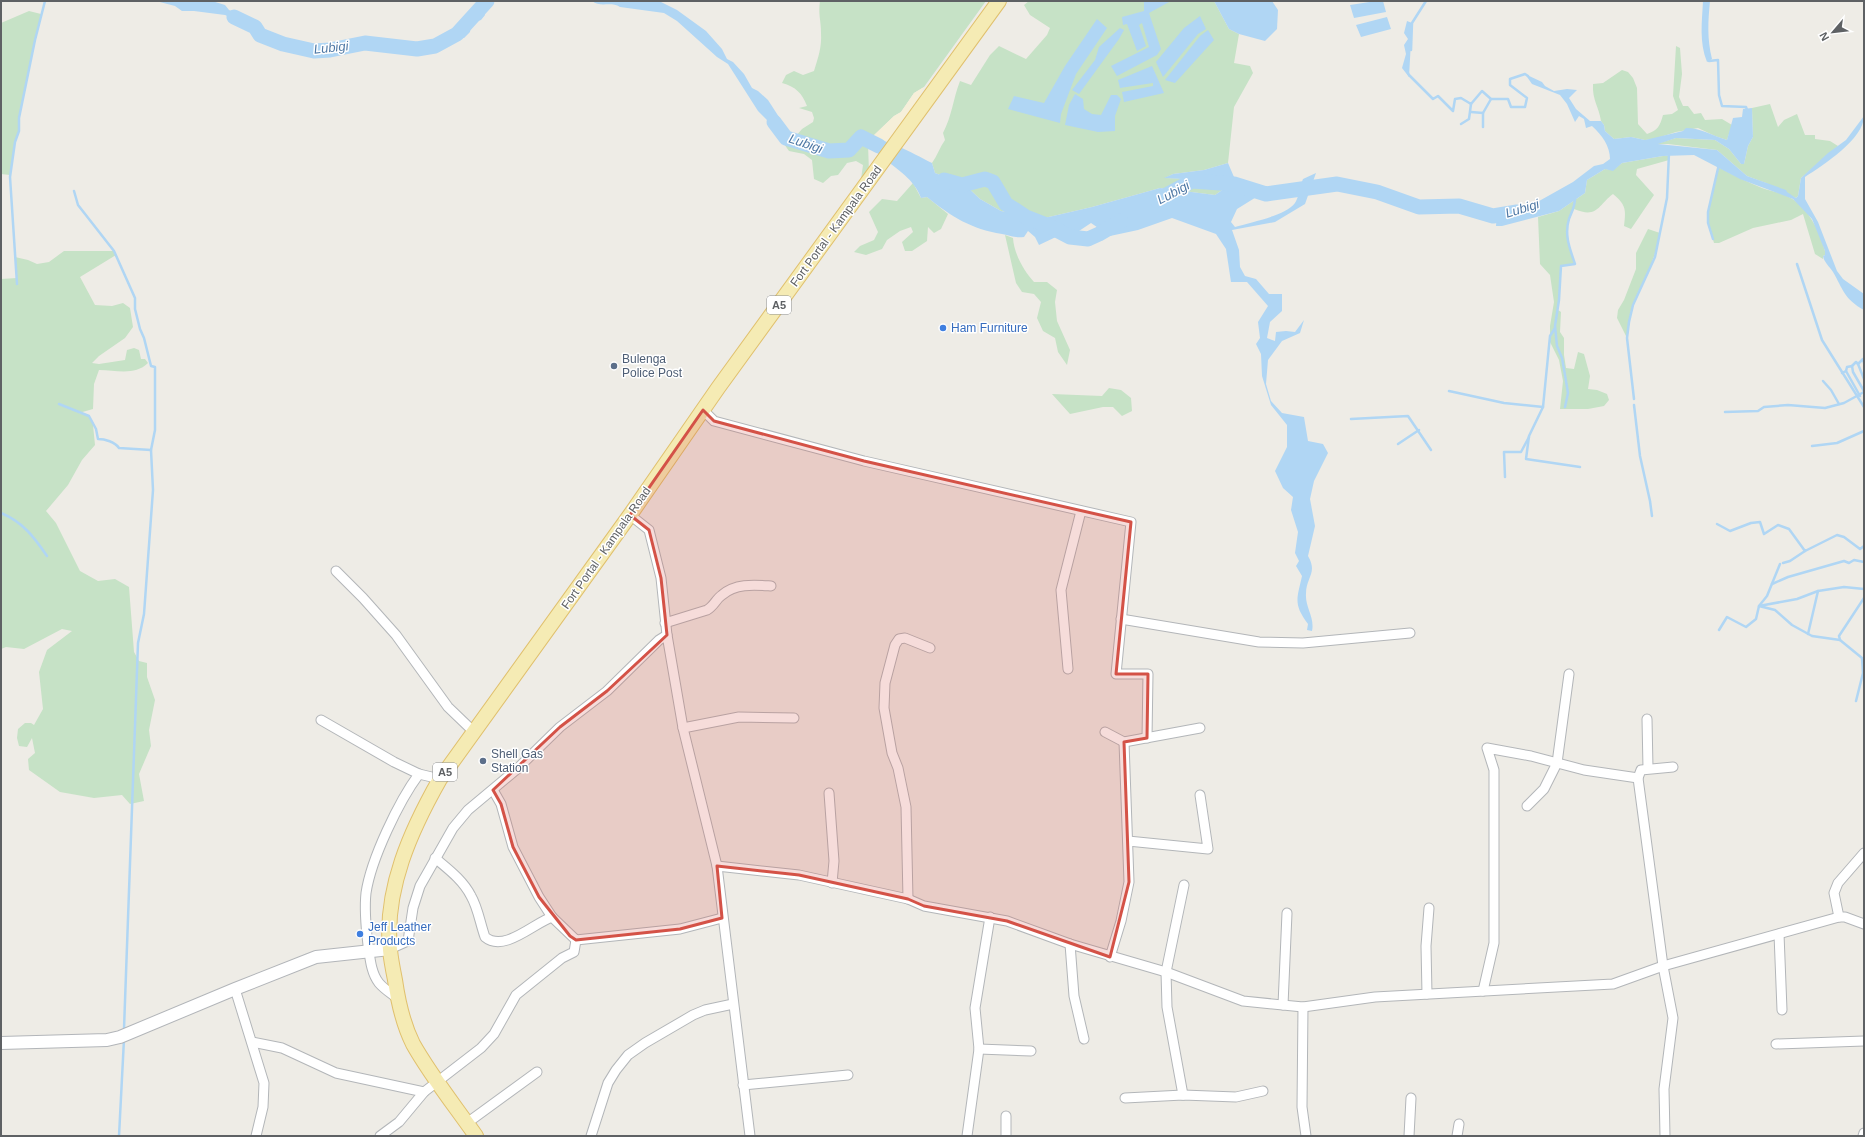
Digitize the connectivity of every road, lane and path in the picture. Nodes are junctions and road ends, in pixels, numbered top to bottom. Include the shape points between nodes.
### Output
1 (999, 1) edge
2 (703, 410) junction
3 (1081, 511) junction
4 (630, 515) junction
5 (336, 571) dead end
6 (771, 586) dead end
7 (1122, 619) junction
8 (665, 623) junction
9 (1410, 633) dead end
10 (667, 635) junction
11 (930, 648) dead end
12 (1068, 669) dead end
13 (1569, 674) dead end
14 (794, 718) dead end
15 (1647, 719) dead end
16 (321, 720) dead end
17 (682, 728) junction
18 (1200, 728) dead end
19 (474, 732) junction
20 (1105, 732) dead end
21 (1147, 738) junction
22 (1124, 742) junction
23 (1557, 763) junction
24 (1648, 768) junction
25 (1673, 768) dead end
26 (420, 774) junction
27 (1638, 778) junction
28 (440, 779) junction
29 (493, 790) junction
30 (829, 793) dead end
31 (1200, 795) dead end
32 (1527, 806) dead end
33 (1128, 841) junction
34 (1864, 853) edge
35 (435, 858) junction
36 (717, 866) junction
37 (832, 883) junction
38 (1184, 885) dead end
39 (908, 899) junction
40 (1429, 908) dead end
41 (1287, 913) dead end
42 (1839, 916) junction
43 (552, 917) junction
44 (990, 917) junction
45 (722, 918) junction
46 (1864, 924) edge
47 (1778, 934) junction
48 (576, 940) junction
49 (1070, 944) junction
50 (390, 949) junction
51 (369, 952) junction
52 (1110, 957) junction
53 (1663, 966) junction
54 (1166, 972) junction
55 (235, 989) junction
56 (1483, 991) junction
57 (1427, 994) junction
58 (398, 999) junction
59 (733, 1004) junction
60 (1283, 1005) junction
61 (1303, 1007) junction
62 (1782, 1010) dead end
63 (1084, 1039) dead end
64 (1864, 1041) edge
65 (252, 1042) junction
66 (1, 1043) edge
67 (1776, 1044) dead end
68 (979, 1049) junction
69 (1031, 1051) dead end
70 (537, 1072) dead end
71 (848, 1075) dead end
72 (437, 1081) junction
73 (743, 1085) junction
74 (1263, 1091) dead end
75 (424, 1092) junction
76 (1183, 1095) junction
77 (1125, 1098) dead end
78 (1411, 1098) dead end
79 (1006, 1116) dead end
80 (467, 1123) junction
81 (1459, 1124) dead end
82 (256, 1136) edge
83 (380, 1136) edge
84 (476, 1136) edge
85 (591, 1136) edge
86 (750, 1136) edge
87 (967, 1136) edge
88 (1006, 1136) edge
89 (1306, 1136) edge
90 (1409, 1136) edge
91 (1460, 1136) edge
92 (1665, 1136) edge

1 - 2 main road, Fort Portal - Kampala Road / A5
2 - 3 street via 714,421 864,461
2 - 4 main road, Fort Portal - Kampala Road / A5
3 - 7 street via 1131,522
3 - 12 street via 1062,590
4 - 8 street via 649,530 661,578
4 - 19 main road, Fort Portal - Kampala Road / A5
5 - 19 street via 396,635 448,707
6 - 8 street via 750,585 736,588 721,596 707,610
7 - 9 street via 1259,642 1303,643
7 - 21 street via 1116,674 1148,674
8 - 10 street
10 - 17 street
10 - 29 street via 606,691 560,727
11 - 39 street via 905,638 899,639 894,645 885,683 884,708 906,807
13 - 23 street
14 - 17 street via 739,717
15 - 24 street
16 - 26 street via 382,756
17 - 36 street
18 - 21 street
19 - 28 main road, Fort Portal - Kampala Road / A5
20 - 22 street
21 - 22 street
22 - 33 street
23 - 27 street
23 - 32 street via 1544,789
23 - 56 street via 1487,748 1494,770 1494,942
24 - 25 street
24 - 27 street via 1641,770
26 - 28 street
26 - 51 street via 397,810 369,878 365,913
27 - 53 street
28 - 50 main road, Fort Portal - Kampala Road / A5 via 421,813 406,849 393,901
29 - 35 street via 468,810 453,828
29 - 43 street via 501,804 518,858
30 - 37 street via 834,861
31 - 33 street via 1208,849
33 - 52 street via 1129,882
34 - 42 street via 1838,882 1834,893
35 - 43 street via 456,876 472,896 489,940 511,939
35 - 50 street via 415,901 408,941
36 - 37 street via 799,875
36 - 45 street
37 - 39 street
38 - 54 street
39 - 44 street via 924,906
40 - 57 street via 1426,946
41 - 60 street
42 - 46 street
42 - 47 street
43 - 48 street
44 - 49 street via 1007,920
44 - 68 street via 975,1008
45 - 48 street via 680,930
45 - 59 street
47 - 53 street
47 - 62 street
48 - 72 street via 574,952 562,958 516,996 494,1034 481,1048
49 - 52 street
49 - 63 street via 1074,996
50 - 51 street
50 - 58 main road, Fort Portal - Kampala Road / A5
51 - 55 street via 316,958
51 - 58 street via 373,973 382,986
52 - 54 street
53 - 56 street via 1613,984
53 - 92 street via 1673,1018 1664,1088
54 - 60 street via 1243,1001
54 - 76 street via 1167,1007
55 - 65 street
55 - 66 street via 120,1037 107,1040
56 - 57 street
57 - 61 street via 1375,997
58 - 72 main road, Fort Portal - Kampala Road / A5 via 413,1043
59 - 73 street
59 - 85 street via 693,1015 628,1055 608,1083
60 - 61 street
61 - 89 street via 1302,1107
64 - 67 street
65 - 75 street via 282,1048 336,1073
65 - 82 street via 264,1083 263,1107
68 - 69 street
68 - 87 street
70 - 80 street
71 - 73 street
72 - 75 street
72 - 80 main road, Fort Portal - Kampala Road / A5
73 - 86 street
74 - 76 street via 1236,1097
75 - 83 street via 399,1122
76 - 77 street
78 - 90 street
79 - 88 street
80 - 84 main road, Fort Portal - Kampala Road / A5
81 - 91 street

